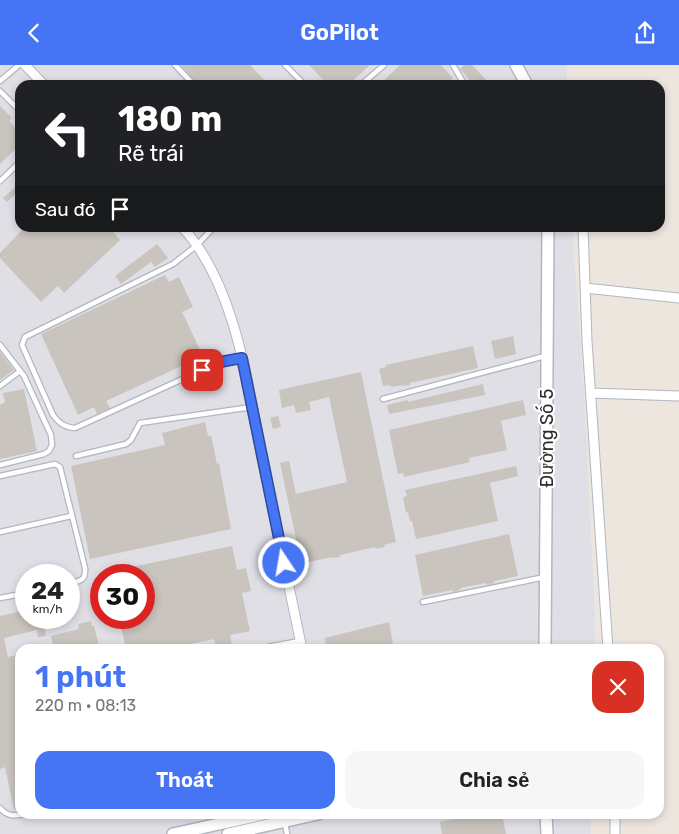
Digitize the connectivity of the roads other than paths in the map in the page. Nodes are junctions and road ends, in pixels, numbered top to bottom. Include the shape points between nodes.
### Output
1 (20, 65) edge
2 (25, 65) edge
3 (175, 65) edge
4 (285, 65) edge
5 (384, 65) edge
6 (453, 65) edge
7 (516, 65) edge
8 (39, 80) edge
9 (189, 80) edge
10 (300, 80) edge
11 (368, 80) edge
12 (462, 80) edge
13 (524, 80) edge
14 (0, 81) edge
15 (0, 91) edge
16 (15, 106) edge
17 (15, 167) edge
18 (0, 181) edge
19 (186, 232) edge
20 (209, 232) edge
21 (548, 232) edge
22 (583, 232) edge
23 (196, 246) junction
24 (585, 288) junction
25 (679, 298) edge
26 (0, 345) edge
27 (547, 356) junction
28 (242, 358) junction
29 (20, 371) junction
30 (0, 386) edge
31 (591, 393) junction
32 (679, 396) edge
33 (383, 399) dead end
34 (252, 407) junction
35 (76, 456) dead end
36 (0, 465) edge
37 (0, 476) edge
38 (71, 516) junction
39 (0, 532) edge
40 (546, 576) junction
41 (80, 580) edge
42 (15, 595) edge
43 (0, 598) edge
44 (423, 602) dead end
45 (301, 644) edge
46 (546, 644) edge
47 (608, 644) edge
48 (0, 808) edge
49 (15, 815) edge
50 (235, 819) edge
51 (294, 819) edge
52 (546, 819) edge
53 (615, 819) edge
54 (284, 821) junction
55 (173, 834) edge
56 (228, 834) edge
57 (287, 834) edge
58 (547, 834) edge
59 (615, 834) edge

1 - 14 lane
2 - 8 street
3 - 9 lane
4 - 10 lane
5 - 11 lane
6 - 12 lane
7 - 13 street
15 - 16 lane
17 - 18 lane
19 - 23 street
20 - 23 lane
21 - 27 street, Đường Số 5
22 - 24 street
23 - 28 street via 225,298
23 - 28 lane via 173,264 25,337 22,345 52,415 68,427 75,427 220,362
24 - 25 street
24 - 31 street
26 - 29 lane
27 - 33 lane
27 - 40 street, Đường Số 5
28 - 34 street
29 - 30 lane
29 - 36 lane via 51,435 52,445 44,454
31 - 32 street
31 - 47 street
34 - 35 lane via 140,423 126,444
34 - 45 street
37 - 38 lane via 58,465
38 - 39 lane
38 - 41 lane via 85,568 85,575
40 - 44 lane
40 - 46 street, Đường Số 5
42 - 43 lane
48 - 49 lane
50 - 55 street
51 - 54 street
52 - 58 street
53 - 59 street
54 - 56 street
54 - 57 lane

